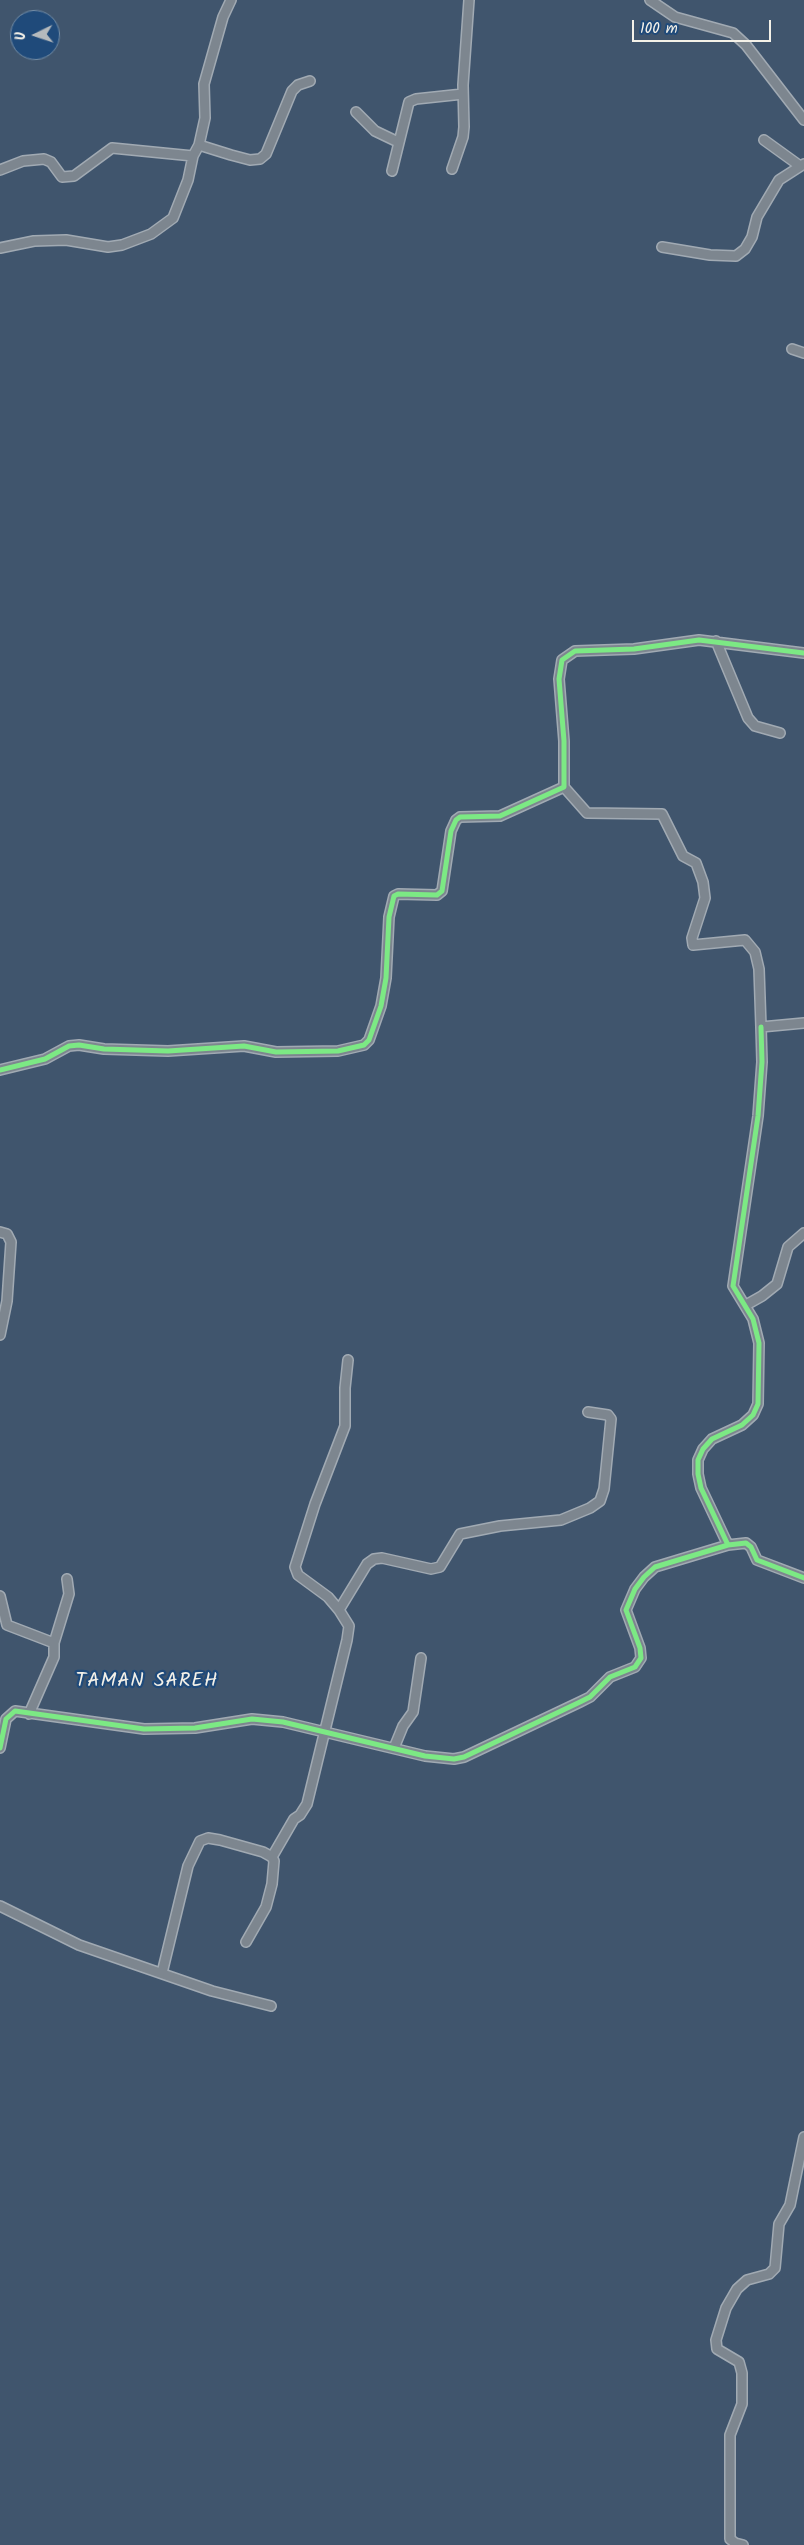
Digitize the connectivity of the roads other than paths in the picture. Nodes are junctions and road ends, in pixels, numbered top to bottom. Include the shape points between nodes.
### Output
1 (231, 0) edge
2 (468, 0) edge
3 (650, 0) edge
4 (310, 80) dead end
5 (463, 94) junction
6 (356, 112) dead end
7 (804, 120) edge
8 (764, 140) dead end
9 (398, 142) junction
10 (199, 145) junction
11 (193, 156) junction
12 (802, 165) edge
13 (452, 169) dead end
14 (0, 170) edge
15 (392, 171) dead end
16 (662, 247) dead end
17 (0, 248) edge
18 (792, 349) dead end
19 (804, 353) edge
20 (716, 641) junction
21 (804, 653) edge
22 (780, 733) dead end
23 (564, 787) junction
24 (804, 1023) edge
25 (761, 1027) junction
26 (0, 1070) edge
27 (0, 1232) edge
28 (804, 1233) edge
29 (746, 1305) junction
30 (0, 1334) edge
31 (348, 1360) dead end
32 (588, 1412) dead end
33 (728, 1545) junction
34 (804, 1578) edge
35 (67, 1579) dead end
36 (0, 1596) edge
37 (339, 1610) junction
38 (54, 1644) junction
39 (421, 1658) dead end
40 (28, 1714) junction
41 (325, 1732) junction
42 (0, 1748) edge
43 (394, 1748) junction
44 (272, 1857) junction
45 (0, 1906) edge
46 (246, 1942) dead end
47 (162, 1974) junction
48 (271, 2006) dead end
49 (804, 2137) edge
50 (743, 2545) edge

1 - 10 street via 204,84 205,118
2 - 5 street
3 - 7 street via 675,18 733,34 746,45
4 - 10 street via 292,91 266,154 260,159 250,160
5 - 9 street via 412,100 406,108
5 - 13 street via 463,138
6 - 9 street via 375,131
8 - 12 street
9 - 15 street
10 - 11 street
11 - 14 street via 112,148 74,176 62,177 44,159
11 - 17 street via 188,180 172,218 151,234 122,246 66,240 34,241
12 - 16 street via 779,180 757,217 752,237 736,256
18 - 19 street
20 - 21 street
20 - 22 street via 748,718 755,726
20 - 23 street via 680,642 627,650 575,651 562,660 559,679
23 - 25 street via 587,813 662,814 683,856 696,863 702,882 704,906 692,943 704,946 745,940 752,948 759,969
23 - 26 street via 500,816 460,817 450,831 442,892 437,895 394,896 389,917 381,1006 369,1040 364,1045 338,1051 276,1052 238,1046 168,1051 69,1046 45,1059
24 - 25 street
25 - 29 street via 758,1116 733,1286
27 - 30 street via 7,1234 11,1242 7,1301
28 - 29 street via 788,1247 777,1284
29 - 33 street via 754,1319 759,1343 758,1404 753,1415 742,1425 712,1439 698,1460 701,1488
31 - 37 street via 344,1426 295,1567 298,1575 328,1597
32 - 37 street via 608,1415 611,1419 606,1477 600,1501 561,1520 460,1534 440,1567 431,1569 374,1559 367,1564
33 - 34 street via 748,1543 757,1560
33 - 43 street via 654,1567 644,1577 628,1601 626,1610 640,1648 640,1661 635,1667 604,1681 590,1697 464,1757 425,1756
35 - 38 street via 69,1594
36 - 38 street via 7,1625
37 - 41 street via 349,1630
38 - 40 street via 54,1658
39 - 43 street via 413,1712
40 - 41 street via 144,1729 195,1728 252,1719
40 - 42 street via 15,1711 8,1716
41 - 43 street
41 - 44 street via 307,1804 294,1819
44 - 46 street via 272,1884 266,1907
44 - 47 street via 220,1840 208,1838 200,1841 188,1866
45 - 47 street via 79,1945
47 - 48 street
49 - 50 street via 790,2205 778,2224 775,2268 769,2274 747,2280 736,2289 716,2340 717,2349 739,2362 742,2373 742,2404 730,2435 730,2539

